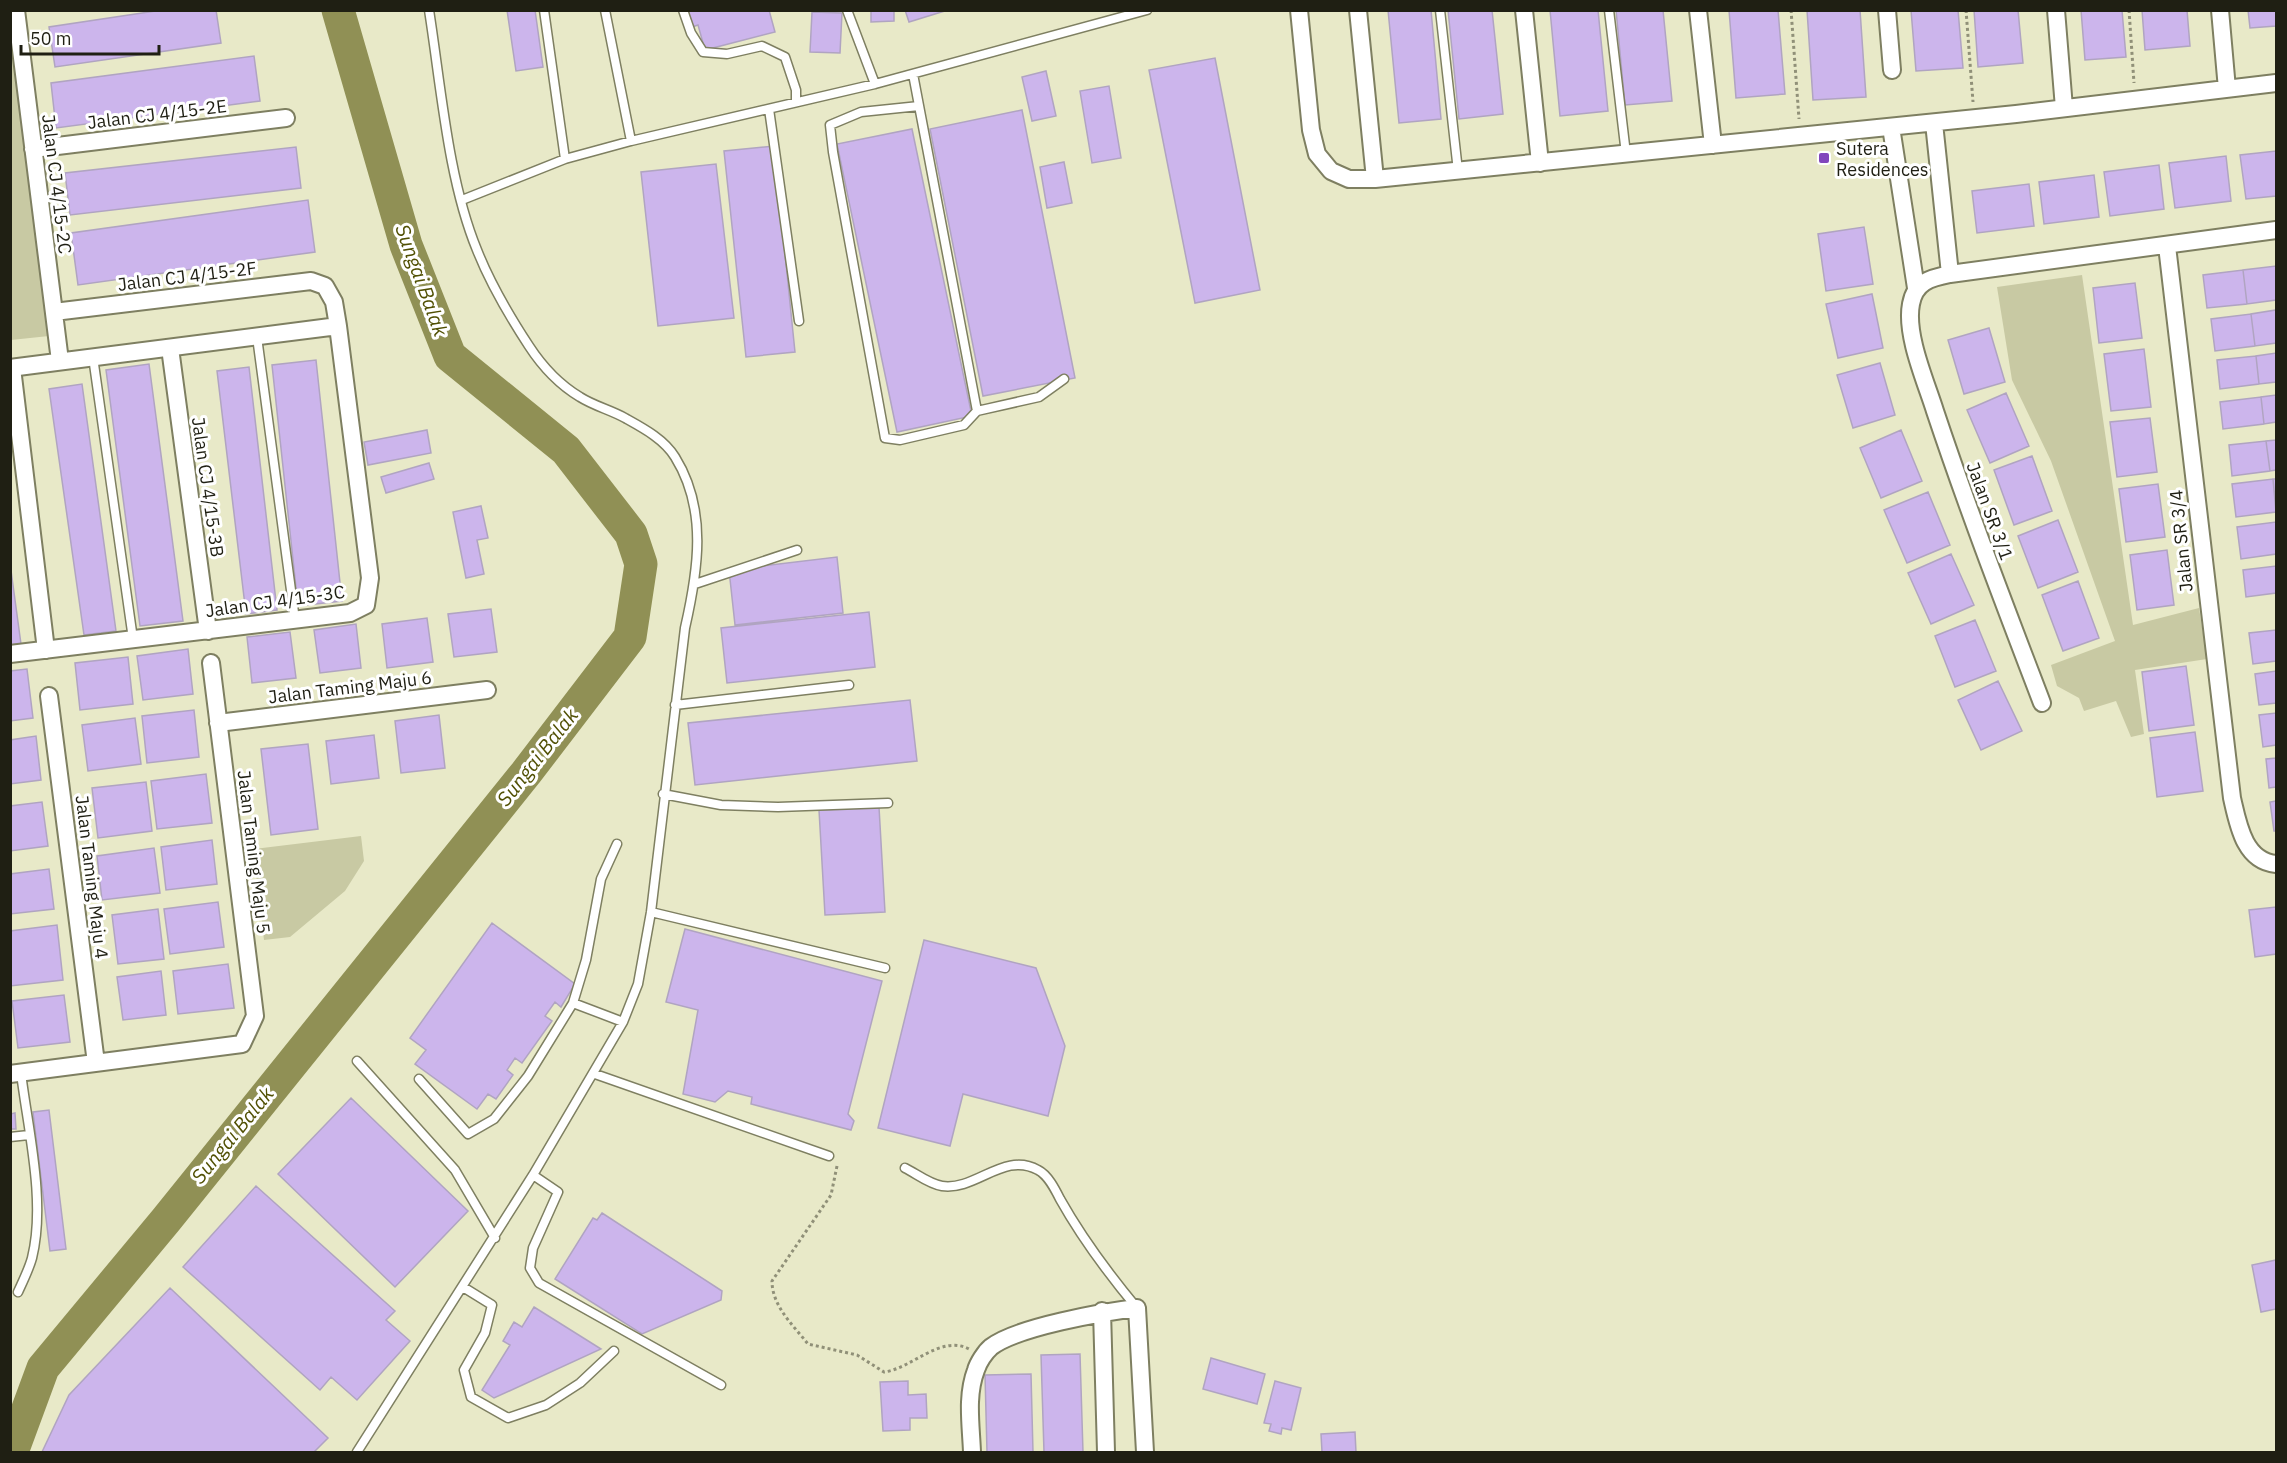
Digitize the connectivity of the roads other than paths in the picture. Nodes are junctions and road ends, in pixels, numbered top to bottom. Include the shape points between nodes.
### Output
1 (16, 10) edge
2 (429, 10) edge
3 (544, 10) edge
4 (604, 10) edge
5 (683, 10) edge
6 (847, 10) edge
7 (1148, 10) edge
8 (1299, 10) edge
9 (1358, 10) edge
10 (1440, 10) edge
11 (1524, 10) edge
12 (1609, 10) edge
13 (1698, 10) edge
14 (1887, 10) edge
15 (2056, 10) edge
16 (2220, 10) edge
17 (15, 34) edge
18 (1892, 70) dead end
19 (913, 74) junction
20 (2277, 83) edge
21 (874, 84) junction
22 (2227, 88) junction
23 (796, 102) junction
24 (919, 106) junction
25 (2064, 108) junction
26 (770, 109) junction
27 (286, 118) dead end
28 (1934, 123) junction
29 (1891, 127) junction
30 (630, 141) junction
31 (1713, 145) junction
32 (33, 149) junction
33 (1626, 154) junction
34 (565, 159) junction
35 (1540, 163) junction
36 (1458, 171) junction
37 (1375, 179) junction
38 (462, 200) junction
39 (2277, 230) edge
40 (2167, 246) junction
41 (1950, 274) junction
42 (325, 286) joint
43 (1916, 288) junction
44 (54, 312) junction
45 (799, 321) dead end
46 (338, 326) junction
47 (257, 337) junction
48 (170, 348) junction
49 (93, 357) junction
50 (60, 362) junction
51 (11, 368) edge
52 (1064, 379) dead end
53 (977, 411) junction
54 (797, 550) dead end
55 (695, 584) junction
56 (295, 620) junction
57 (208, 631) junction
58 (133, 639) junction
59 (46, 650) junction
60 (10, 654) edge
61 (211, 663) dead end
62 (849, 685) dead end
63 (487, 690) dead end
64 (49, 696) dead end
65 (2042, 703) dead end
66 (675, 705) junction
67 (218, 723) junction
68 (663, 794) junction
69 (888, 803) dead end
70 (617, 844) dead end
71 (2277, 864) edge
72 (651, 912) junction
73 (885, 968) dead end
74 (573, 1003) junction
75 (623, 1022) junction
76 (357, 1062) dead end
77 (96, 1063) junction
78 (16, 1073) edge
79 (595, 1074) junction
80 (419, 1079) dead end
81 (28, 1135) junction
82 (10, 1137) edge
83 (829, 1156) road end
84 (905, 1168) dead end
85 (534, 1175) junction
86 (495, 1238) junction
87 (463, 1287) junction
88 (18, 1292) dead end
89 (1137, 1308) junction
90 (1102, 1311) junction
91 (614, 1351) dead end
92 (721, 1386) dead end
93 (357, 1452) edge
94 (972, 1452) edge
95 (1106, 1452) edge
96 (1145, 1452) edge

1 - 17 street, Jalan CJ 4/15-2C
2 - 38 lane
3 - 34 lane
4 - 30 lane
5 - 23 lane via 703,52 727,54 762,46 785,57
6 - 21 lane
7 - 19 lane
8 - 37 street via 1317,154 1332,171 1349,179
9 - 37 street
10 - 36 lane
11 - 35 street
12 - 33 lane
13 - 31 street
14 - 18 street
15 - 25 street
16 - 22 street
17 - 32 street, Jalan CJ 4/15-2C
19 - 21 lane
19 - 24 lane
20 - 22 street
21 - 23 lane
22 - 25 street
23 - 26 lane
24 - 53 lane
24 - 53 lane via 861,112 831,125 885,438 900,440 964,425
25 - 28 street
26 - 30 lane
26 - 45 lane
27 - 32 street, Jalan CJ 4/15-2E
28 - 29 street
28 - 41 street
29 - 31 street
29 - 43 street, Jalan SR 3/1
30 - 34 lane
31 - 33 street
32 - 44 street, Jalan CJ 4/15-2C
33 - 35 street
34 - 38 lane
35 - 36 street
36 - 37 street
38 - 55 lane via 477,250 495,286 529,346 552,375 580,398 652,434 674,455 688,484 696,518 699,549
39 - 40 street
40 - 41 street
40 - 71 street, Jalan SR 3/4 via 2232,798 2240,831 2251,851 2268,863
41 - 43 street via 1930,278
42 - 44 street, Jalan CJ 4/15-2F via 311,281
42 - 46 street, Jalan CJ 4/15-3C via 334,302
43 - 65 street, Jalan SR 3/1 via 1910,306 1911,329 1968,512
44 - 50 street, Jalan CJ 4/15-2C
46 - 47 street
46 - 56 street, Jalan CJ 4/15-3C via 370,578 366,605 350,614
47 - 48 street
47 - 56 lane
48 - 49 street
48 - 57 street, Jalan CJ 4/15-3B
49 - 50 street
49 - 58 lane
50 - 51 street
51 - 59 street
52 - 53 lane via 1039,397
54 - 55 lane
55 - 66 lane
56 - 57 street, Jalan CJ 4/15-3C
57 - 58 street, Jalan CJ 4/15-3C
58 - 59 street, Jalan CJ 4/15-3C
59 - 60 street, Jalan CJ 4/15-3C
61 - 67 street, Jalan Taming Maju 5
62 - 66 lane
63 - 67 street, Jalan Taming Maju 6
64 - 77 street, Jalan Taming Maju 4
66 - 68 lane
67 - 77 street, Jalan Taming Maju 5 via 255,1016 242,1044
68 - 69 lane via 721,805
68 - 72 lane
70 - 74 lane via 601,879 586,960
72 - 73 lane
72 - 75 lane via 638,984
74 - 75 lane
74 - 80 lane via 528,1076 494,1119 468,1134
75 - 79 lane
76 - 86 lane via 455,1170
77 - 78 street
78 - 81 lane
79 - 83 lane
79 - 85 lane
81 - 82 lane
81 - 88 lane via 37,1231 32,1259
84 - 89 lane via 931,1183 953,1186 1022,1163 1041,1171 1099,1263
85 - 86 lane
85 - 92 lane via 558,1192 533,1248 530,1268 539,1283
86 - 87 lane
87 - 91 lane via 492,1305 485,1333 464,1370 471,1397 508,1418 546,1405 580,1383
87 - 93 lane
89 - 90 street
89 - 96 street
90 - 94 street via 1013,1336 990,1348 976,1368 970,1391
90 - 95 street

